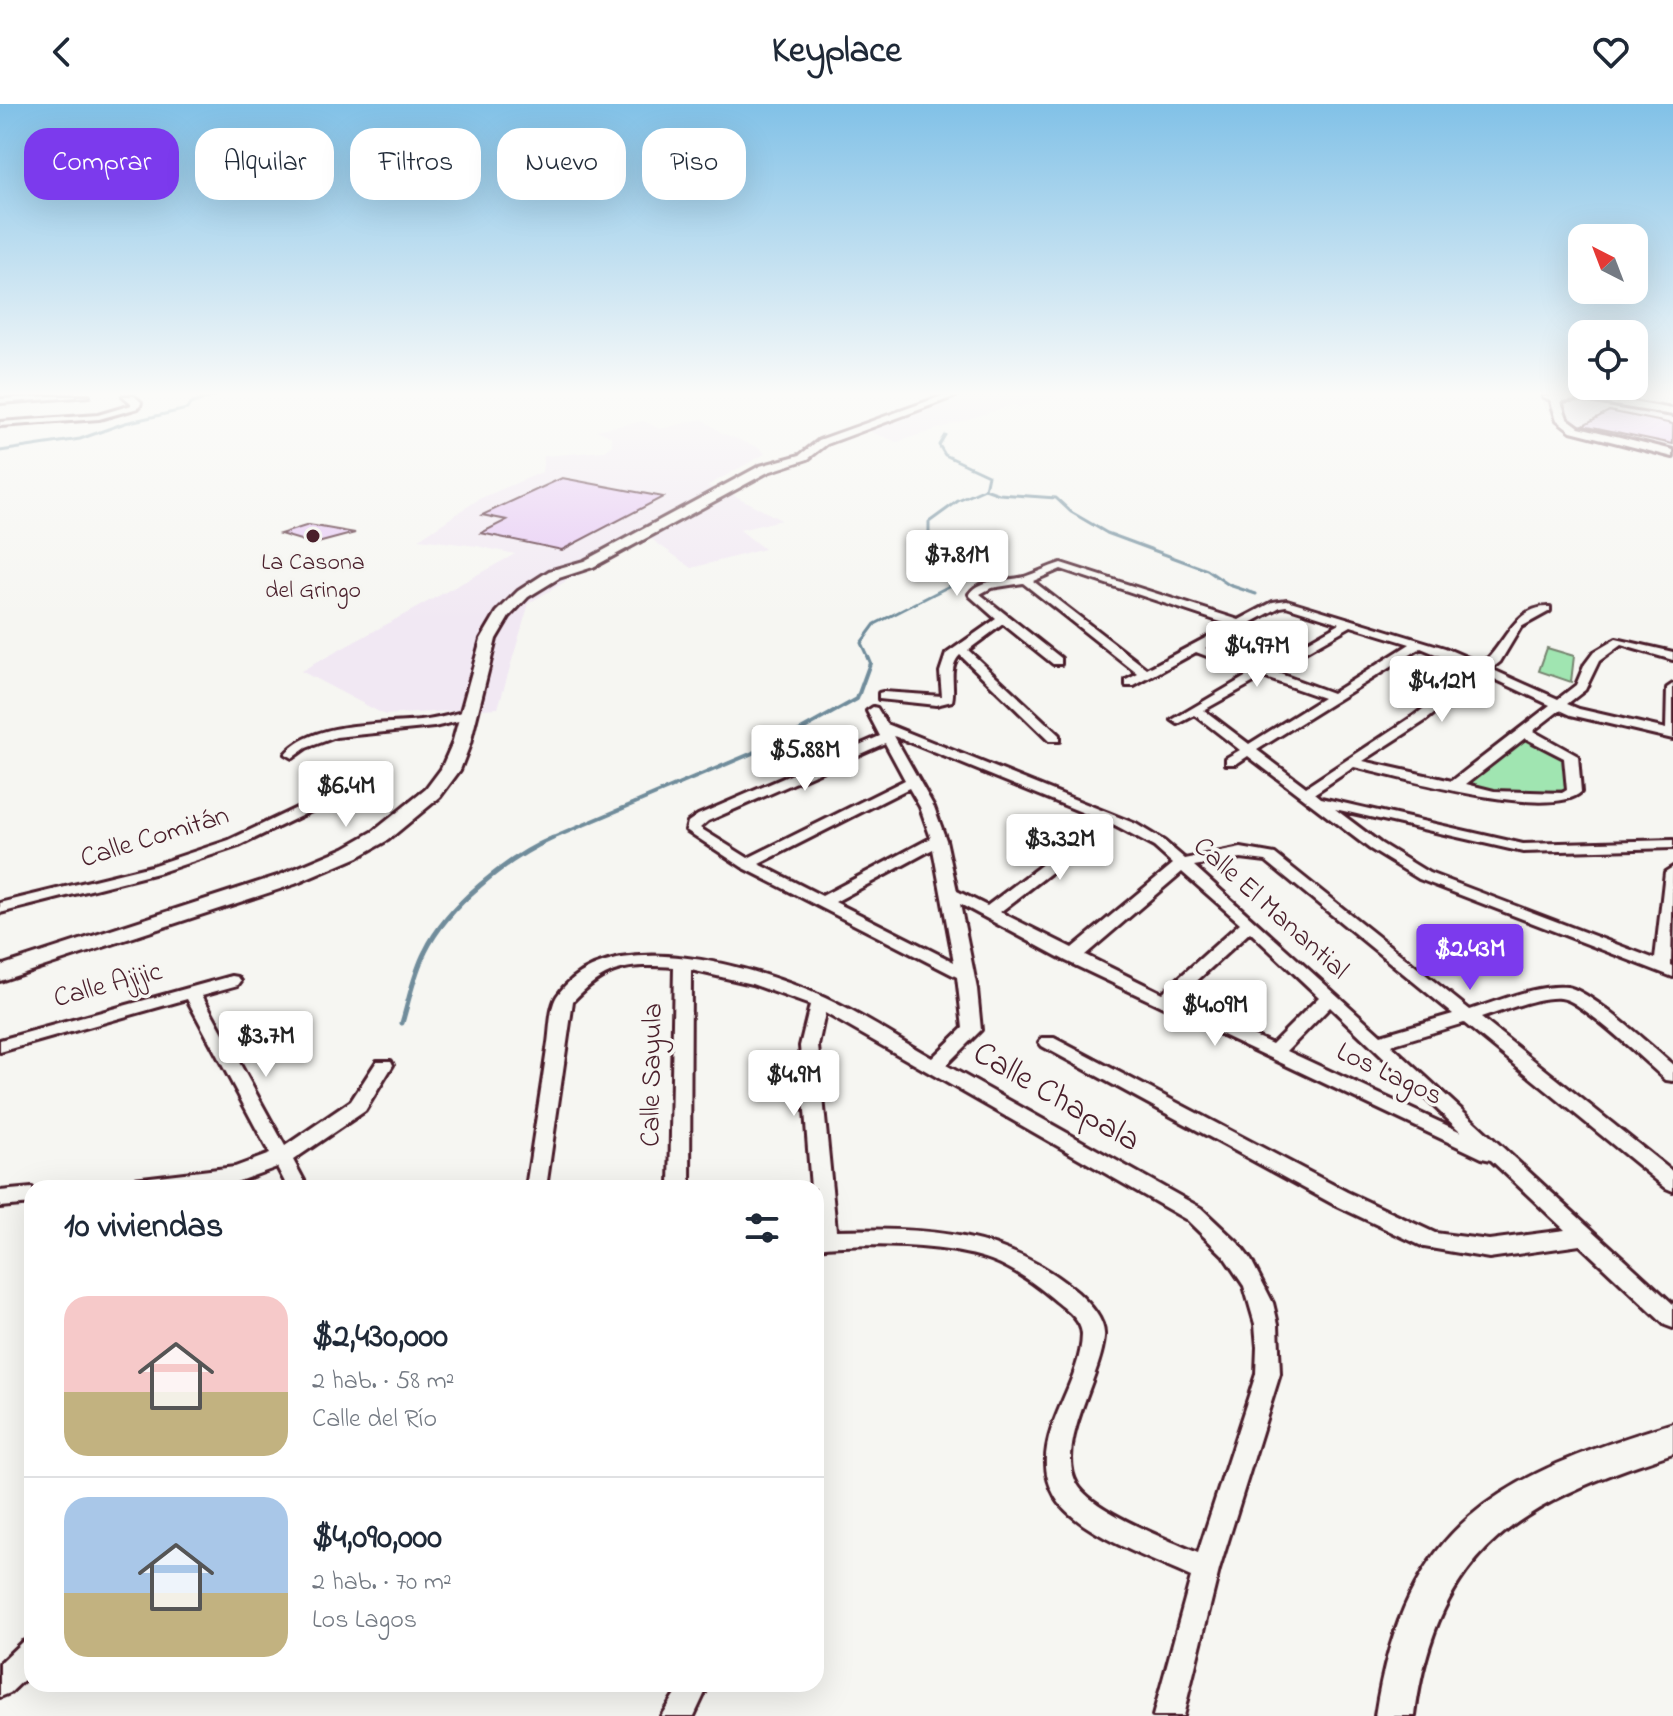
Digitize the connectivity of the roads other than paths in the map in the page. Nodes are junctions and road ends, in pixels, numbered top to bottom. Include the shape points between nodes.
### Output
1 (747, 471) edge
2 (759, 471) edge
3 (685, 508) junction
4 (1025, 580) junction
5 (1546, 609) dead end
6 (1004, 618) junction
7 (1352, 621) junction
8 (1239, 624) junction
9 (1420, 643) junction
10 (1195, 648) junction
11 (960, 649) junction
12 (1673, 656) edge
13 (1057, 661) dead end
14 (1483, 670) junction
15 (1263, 672) junction
16 (1146, 674) junction
17 (1130, 683) dead end
18 (1673, 688) edge
19 (883, 696) dead end
20 (1332, 697) junction
21 (1559, 705) junction
22 (1196, 710) junction
23 (470, 714) junction
24 (1178, 720) dead end
25 (880, 725) junction
26 (1522, 731) junction
27 (1673, 735) edge
28 (1054, 738) dead end
29 (1250, 749) junction
30 (292, 754) dead end
31 (1231, 761) dead end
32 (1354, 763) junction
33 (362, 781) dead end
34 (911, 782) junction
35 (1455, 786) junction
36 (1313, 797) junction
37 (1110, 820) junction
38 (939, 840) junction
39 (1673, 844) edge
40 (747, 864) junction
41 (1182, 864) junction
42 (1673, 872) edge
43 (949, 893) junction
44 (821, 903) junction
45 (0, 908) edge
46 (987, 914) junction
47 (1250, 923) junction
48 (1072, 957) junction
49 (683, 962) junction
50 (1667, 970) edge
51 (0, 974) edge
52 (965, 974) junction
53 (232, 981) dead end
54 (192, 992) junction
55 (1330, 997) junction
56 (1164, 1001) junction
57 (819, 1002) junction
58 (1467, 1015) junction
59 (1048, 1042) dead end
60 (1379, 1042) junction
61 (0, 1046) edge
62 (1274, 1053) junction
63 (384, 1065) dead end
64 (935, 1065) junction
65 (1673, 1075) edge
66 (283, 1157) junction
67 (1503, 1159) junction
68 (188, 1180) edge
69 (294, 1180) edge
70 (537, 1180) edge
71 (680, 1180) edge
72 (817, 1180) edge
73 (1673, 1183) edge
74 (24, 1197) edge
75 (0, 1199) edge
76 (1583, 1236) junction
77 (824, 1239) edge
78 (1673, 1318) edge
79 (1673, 1438) edge
80 (1206, 1570) junction
81 (24, 1660) edge
82 (0, 1683) edge
83 (690, 1692) edge
84 (676, 1716) edge
85 (1168, 1716) edge
86 (1395, 1716) edge

1 - 3 street
2 - 3 street
3 - 23 street via 588,564 569,567 531,588 503,611 481,653
4 - 6 street via 988,585 974,594
4 - 8 street via 1061,566
4 - 16 street
5 - 14 street via 1517,625 1502,653
6 - 11 street
6 - 13 street
7 - 8 street via 1287,603
7 - 9 street
7 - 15 street
8 - 10 street
9 - 14 street
9 - 20 street
10 - 15 street
10 - 16 street
11 - 19 street via 950,657 946,672 948,698
11 - 28 street
12 - 21 street via 1620,641 1591,659 1581,687
14 - 21 street
14 - 32 street
15 - 20 street
15 - 22 street
16 - 17 street
18 - 27 street
20 - 29 street
21 - 26 street
21 - 27 street
22 - 24 street
22 - 29 street
23 - 30 street via 337,733 296,746
23 - 51 street via 455,764 444,781 417,809 352,851 268,886
25 - 34 street
25 - 37 street, Calle El Manantial
25 - 40 street via 693,825 699,836
26 - 35 street
26 - 35 street via 1571,756 1574,792 1564,797 1511,797
29 - 31 street
29 - 36 street
32 - 35 street
32 - 36 street
33 - 45 street, Calle Comitán via 208,852
34 - 38 street
34 - 40 street
36 - 39 street via 1523,848
36 - 50 street via 1424,876
37 - 41 street, Calle El Manantial via 1145,835
37 - 46 street
38 - 43 street
38 - 44 street
40 - 44 street
41 - 47 street, Calle El Manantial
41 - 48 street
41 - 58 street via 1241,853 1259,854 1281,865
42 - 50 street
43 - 46 street, Los Lagos
43 - 52 street
44 - 52 street
46 - 48 street, Los Lagos
47 - 55 street, Calle El Manantial
47 - 56 street
48 - 56 street, Los Lagos
49 - 57 street, Calle Chapala via 757,978
49 - 70 street, Calle Chapala via 620,963 575,981 564,999
49 - 71 street, Calle Sayula
52 - 64 street via 972,1030
53 - 54 street, Calle Ajijic
54 - 61 street, Calle Ajijic
54 - 66 street
55 - 60 street, Calle El Manantial
55 - 62 street
56 - 62 street, Los Lagos
57 - 64 street, Calle Chapala
57 - 72 street via 809,1046
58 - 60 street
58 - 65 street via 1547,993 1569,993
58 - 73 street
59 - 76 street via 1340,1198 1432,1241 1489,1249
60 - 67 street, Calle El Manantial
62 - 67 street, Los Lagos
63 - 66 street via 358,1106
64 - 80 street, Calle Chapala via 1194,1214 1223,1239 1248,1272 1267,1313 1268,1374
66 - 68 street via 236,1174
66 - 69 street
67 - 76 street, Calle El Manantial
74 - 75 street
76 - 78 street, Calle El Manantial
77 - 80 street via 949,1240 982,1246 1037,1274 1080,1309 1093,1330 1057,1450 1065,1491 1083,1510
79 - 86 street via 1572,1473 1496,1515 1461,1553 1417,1621
80 - 85 street, Calle Chapala
81 - 82 street
83 - 84 street

